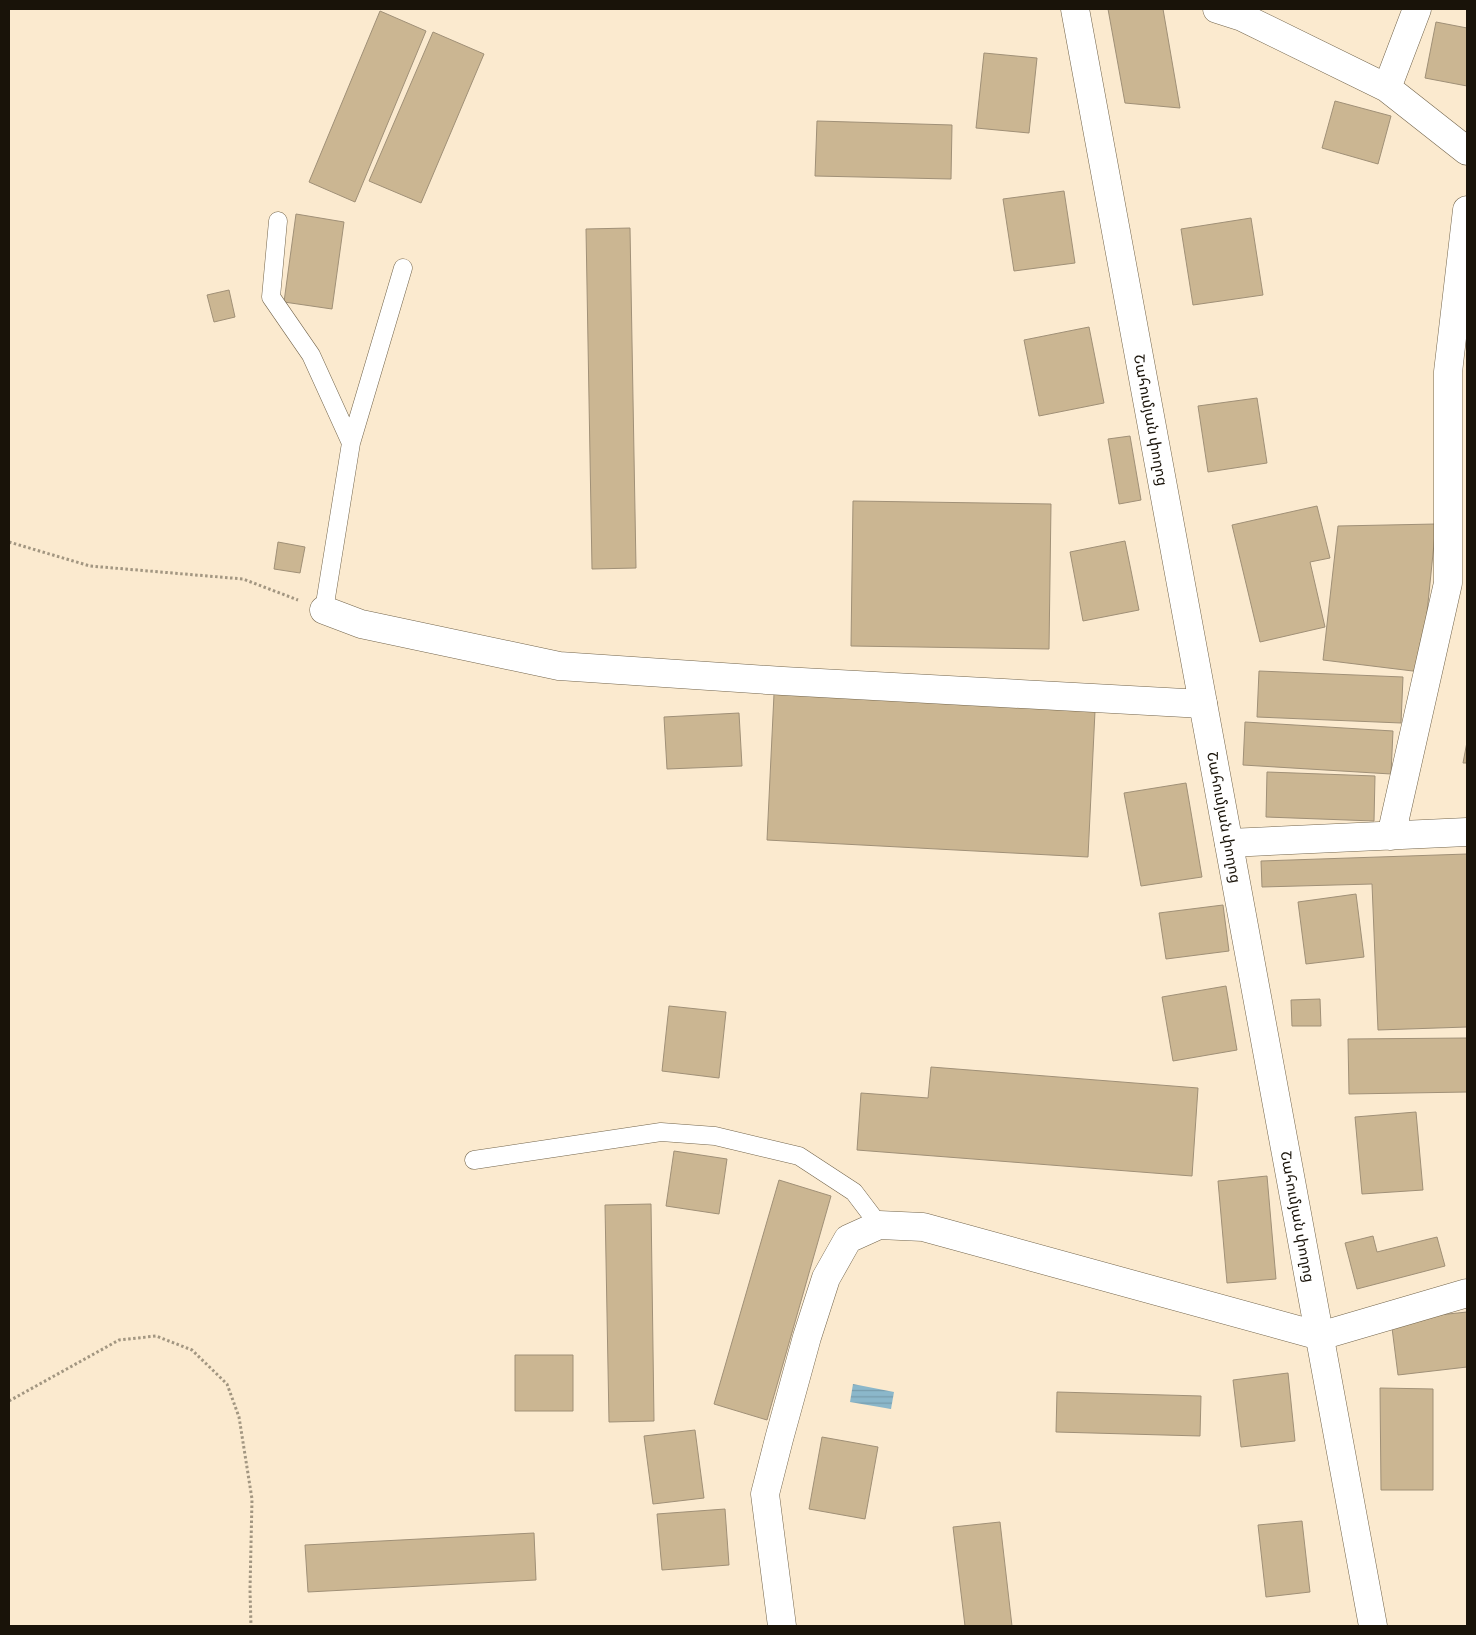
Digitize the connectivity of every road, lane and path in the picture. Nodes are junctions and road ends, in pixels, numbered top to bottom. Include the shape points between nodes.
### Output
1 (1075, 9) edge
2 (1217, 9) edge
3 (1417, 9) edge
4 (1387, 88) junction
5 (1467, 151) edge
6 (1467, 210) edge
7 (278, 221) dead end
8 (403, 268) dead end
9 (350, 443) junction
10 (9, 542) edge
11 (324, 610) junction
12 (1203, 704) junction
13 (1467, 832) edge
14 (1391, 836) junction
15 (1229, 843) junction
16 (474, 1160) dead end
17 (880, 1225) junction
18 (1467, 1293) edge
19 (1320, 1336) junction
20 (9, 1401) edge
21 (251, 1626) edge
22 (782, 1626) edge
23 (1374, 1626) edge

1 - 12 street, Շահումյան փողոց
2 - 4 street
3 - 4 street
4 - 5 street
6 - 14 street via 1448,372 1448,583
7 - 9 lane via 271,297 311,355
8 - 9 lane
9 - 11 lane
10 - 11 path via 90,566 243,579
11 - 12 street via 361,624 559,666
12 - 15 street, Շահումյան փողոց
13 - 14 street
14 - 15 street
15 - 19 street, Շահումյան փողոց
16 - 17 lane via 661,1132 715,1136 799,1156 854,1192
17 - 19 street via 923,1227
17 - 22 street via 848,1240 826,1278 765,1494
18 - 19 street
19 - 23 street, Շահումյան փողոց
20 - 21 path via 119,1340 156,1336 192,1350 227,1384 239,1417 252,1499

